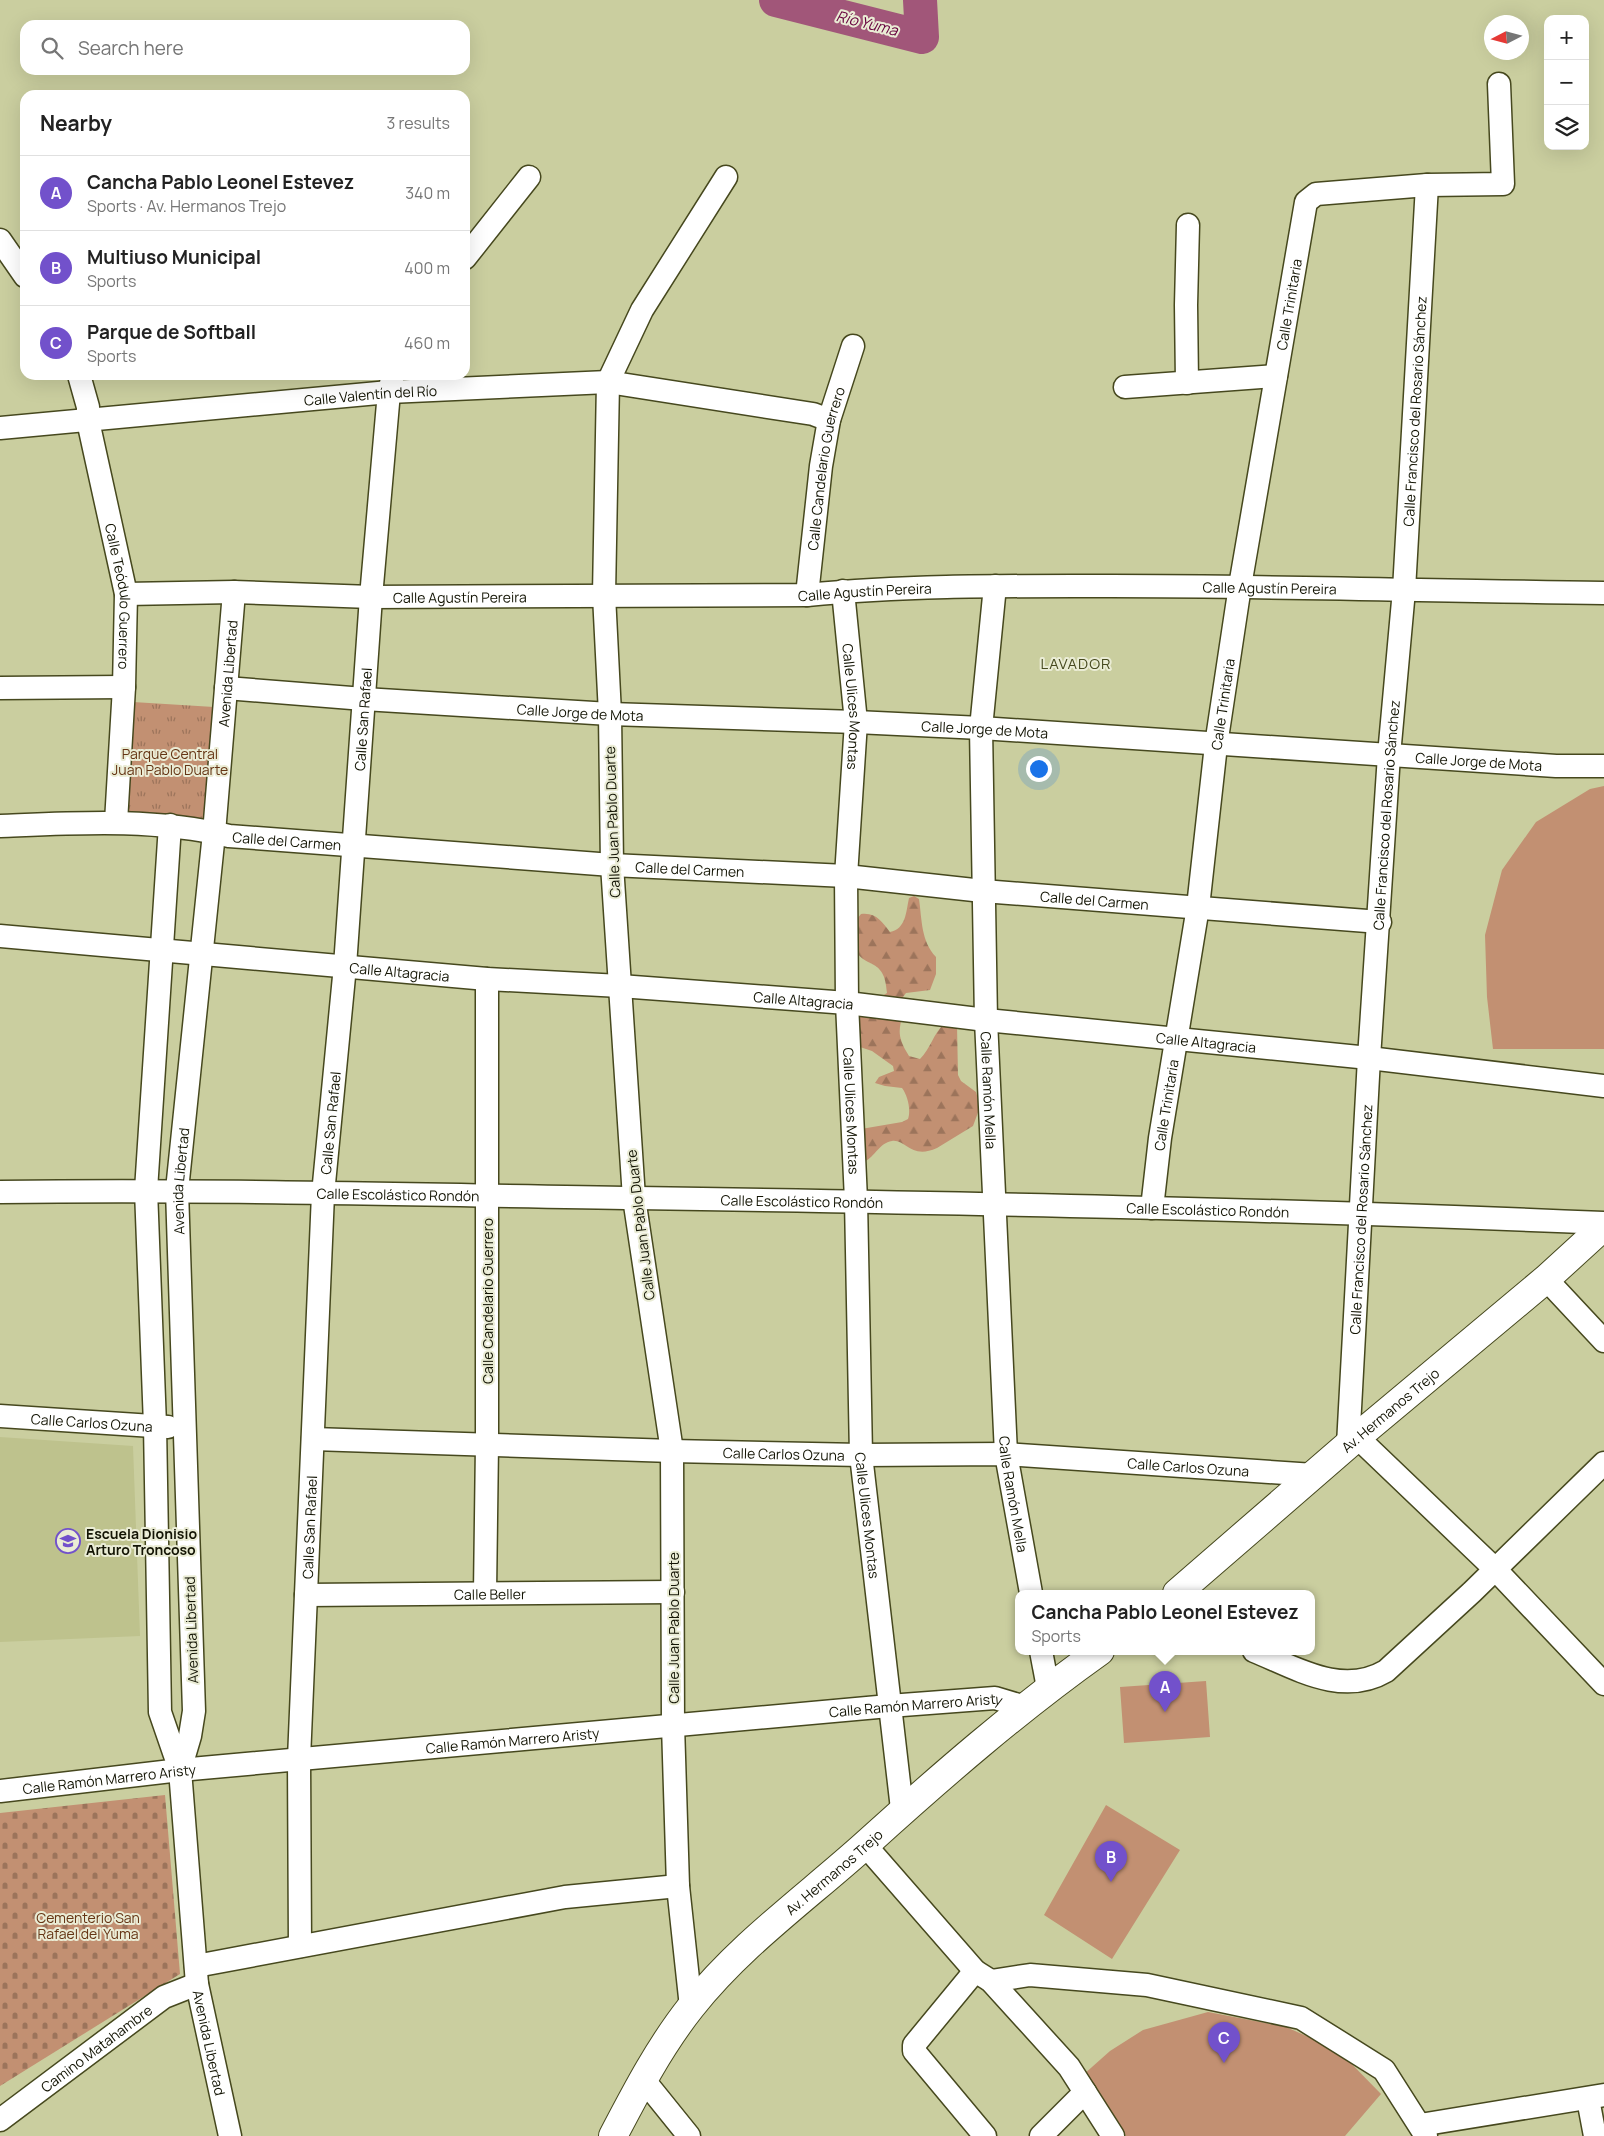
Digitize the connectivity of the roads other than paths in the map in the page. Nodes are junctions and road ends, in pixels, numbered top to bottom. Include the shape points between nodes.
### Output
1 (1499, 84) dead end
2 (529, 177) dead end
3 (726, 177) dead end
4 (1427, 185) junction
5 (1188, 225) dead end
6 (0, 240) edge
7 (470, 252) edge
8 (20, 269) edge
9 (854, 346) dead end
10 (1276, 376) junction
11 (80, 380) edge
12 (608, 382) junction
13 (391, 383) edge
14 (1187, 383) junction
15 (1125, 387) dead end
16 (829, 420) junction
17 (88, 421) junction
18 (0, 428) edge
19 (995, 586) junction
20 (1240, 586) junction
21 (1404, 590) junction
22 (843, 591) junction
23 (234, 592) junction
24 (1604, 593) edge
25 (126, 594) junction
26 (604, 595) junction
27 (807, 595) junction
28 (371, 597) junction
29 (0, 688) edge
30 (124, 688) junction
31 (226, 688) junction
32 (364, 699) junction
33 (610, 714) junction
34 (856, 722) junction
35 (981, 728) junction
36 (1216, 745) junction
37 (1389, 755) junction
38 (1604, 766) edge
39 (116, 822) junction
40 (170, 825) junction
41 (0, 826) edge
42 (214, 833) junction
43 (354, 845) junction
44 (612, 865) junction
45 (846, 876) junction
46 (983, 891) junction
47 (1198, 907) junction
48 (1380, 922) junction
49 (0, 936) edge
50 (162, 951) junction
51 (201, 953) junction
52 (345, 966) junction
53 (487, 979) junction
54 (620, 986) junction
55 (847, 1003) junction
56 (986, 1020) junction
57 (1176, 1038) junction
58 (1370, 1058) junction
59 (1604, 1086) edge
60 (146, 1190) junction
61 (177, 1190) junction
62 (0, 1192) edge
63 (323, 1194) junction
64 (486, 1194) junction
65 (634, 1198) junction
66 (856, 1200) junction
67 (996, 1206) junction
68 (1152, 1208) junction
69 (1362, 1212) junction
70 (1604, 1225) edge
71 (1546, 1279) junction
72 (1604, 1341) edge
73 (0, 1416) edge
74 (155, 1425) junction
75 (184, 1429) junction
76 (313, 1439) junction
77 (1353, 1441) junction
78 (487, 1444) junction
79 (672, 1451) junction
80 (1006, 1454) junction
81 (861, 1455) junction
82 (1604, 1463) edge
83 (1314, 1475) junction
84 (1494, 1568) junction
85 (1030, 1590) edge
86 (1181, 1590) edge
87 (673, 1592) junction
88 (485, 1593) junction
89 (306, 1595) junction
90 (1042, 1655) edge
91 (1094, 1655) edge
92 (1264, 1655) edge
93 (1604, 1684) edge
94 (1048, 1688) junction
95 (889, 1706) junction
96 (1025, 1707) junction
97 (673, 1726) junction
98 (299, 1759) junction
99 (180, 1770) junction
100 (0, 1791) edge
101 (902, 1809) junction
102 (865, 1845) junction
103 (678, 1886) junction
104 (300, 1946) junction
105 (197, 1975) junction
106 (984, 1976) junction
107 (691, 2007) junction
108 (643, 2079) junction
109 (1085, 2092) junction
110 (1596, 2097) edge
111 (0, 2120) edge
112 (1423, 2130) edge
113 (230, 2136) edge
114 (613, 2136) edge
115 (688, 2136) edge
116 (985, 2136) edge
117 (1041, 2136) edge
118 (1113, 2136) edge
119 (1595, 2136) edge

1 - 4 street via 1503,184
2 - 7 street
3 - 12 street via 642,310
4 - 10 street, Calle Trinitaria via 1316,194 1306,202
4 - 21 street, Calle Francisco del Rosario Sánchez
5 - 14 street
6 - 8 street
9 - 16 street, Calle Candelario Guerrero
10 - 14 street
10 - 20 street, Calle Trinitaria
11 - 17 street, Calle Teódulo Guerrero via 88,407
12 - 13 street, Calle Valentín del Río
12 - 16 street, Calle Valentín del Río via 813,414
12 - 26 street, Calle Juan Pablo Duarte
13 - 17 street, Calle Valentín del Río
13 - 28 street, Calle San Rafael
14 - 15 street
16 - 27 street, Calle Candelario Guerrero
17 - 18 street, Calle Valentín del Río
17 - 25 street, Calle Teódulo Guerrero
19 - 20 street, Calle Agustín Pereira
19 - 22 street, Calle Agustín Pereira
19 - 35 street, Calle Ramón Mella
20 - 21 street, Calle Agustín Pereira
20 - 36 street, Calle Trinitaria
21 - 24 street, Calle Agustín Pereira
21 - 37 street, Calle Francisco del Rosario Sánchez
22 - 27 street, Calle Agustín Pereira
22 - 34 street, Calle Ulices Montas
23 - 25 street, Calle Agustín Pereira
23 - 28 street, Calle Agustín Pereira
23 - 31 street, Avenida Libertad
25 - 30 street, Calle Teódulo Guerrero
26 - 27 street, Calle Agustín Pereira
26 - 28 street, Calle Agustín Pereira
26 - 33 street, Calle Juan Pablo Duarte
28 - 32 street, Calle San Rafael
29 - 30 street
30 - 39 street, Calle Teódulo Guerrero
31 - 32 street, Calle Jorge de Mota
31 - 42 street, Avenida Libertad
32 - 33 street, Calle Jorge de Mota
32 - 43 street, Calle San Rafael
33 - 34 street, Calle Jorge de Mota
33 - 44 street, Calle Juan Pablo Duarte
34 - 35 street, Calle Jorge de Mota
34 - 45 street, Calle Ulices Montas
35 - 36 street, Calle Jorge de Mota
35 - 46 street, Calle Ramón Mella
36 - 37 street, Calle Jorge de Mota
36 - 47 street, Calle Trinitaria
37 - 38 street, Calle Jorge de Mota
37 - 48 street, Calle Francisco del Rosario Sánchez
39 - 40 street, Calle del Carmen
39 - 41 street, Calle del Carmen
40 - 42 street, Calle del Carmen
40 - 50 street, Avenida Libertad
42 - 43 street, Calle del Carmen
42 - 51 street, Avenida Libertad
43 - 44 street, Calle del Carmen
43 - 52 street, Calle San Rafael
44 - 45 street, Calle del Carmen
44 - 54 street, Calle Juan Pablo Duarte
45 - 46 street, Calle del Carmen
45 - 55 street, Calle Ulices Montas
46 - 47 street, Calle del Carmen
46 - 56 street, Calle Ramón Mella
47 - 48 street, Calle del Carmen
47 - 57 street, Calle Trinitaria
48 - 58 street, Calle Francisco del Rosario Sánchez
49 - 50 street, Calle Altagracia
50 - 51 street, Calle Altagracia
50 - 60 street, Avenida Libertad
51 - 52 street, Calle Altagracia
51 - 61 street, Avenida Libertad
52 - 53 street, Calle Altagracia
52 - 63 street, Calle San Rafael
53 - 54 street, Calle Altagracia
53 - 64 street, Calle Candelario Guerrero
54 - 55 street, Calle Altagracia
54 - 65 street, Calle Juan Pablo Duarte
55 - 56 street, Calle Altagracia
55 - 66 street, Calle Ulices Montas
56 - 57 street, Calle Altagracia
56 - 67 street, Calle Ramón Mella
57 - 58 street, Calle Altagracia
57 - 68 street, Calle Trinitaria
58 - 59 street, Calle Altagracia
58 - 69 street, Calle Francisco del Rosario Sánchez
60 - 61 street, Calle Escolástico Rondón
60 - 62 street, Calle Escolástico Rondón
60 - 74 street, Avenida Libertad
61 - 63 street, Calle Escolástico Rondón
61 - 75 street, Avenida Libertad
63 - 64 street, Calle Escolástico Rondón
63 - 76 street, Calle San Rafael
64 - 65 street, Calle Escolástico Rondón
64 - 78 street, Calle Candelario Guerrero
65 - 66 street, Calle Escolástico Rondón
65 - 79 street, Calle Juan Pablo Duarte
66 - 67 street, Calle Escolástico Rondón
66 - 81 street, Calle Ulices Montas
67 - 68 street, Calle Escolástico Rondón
67 - 80 street, Calle Ramón Mella
68 - 69 street, Calle Escolástico Rondón
69 - 70 street, Calle Escolástico Rondón
69 - 77 street, Calle Francisco del Rosario Sánchez
70 - 71 main road, Av. Hermanos Trejo
71 - 72 street
71 - 77 main road, Av. Hermanos Trejo
73 - 74 street, Calle Carlos Ozuna
74 - 75 street, Calle Carlos Ozuna
74 - 99 street, Avenida Libertad via 160,1712
75 - 99 street, Avenida Libertad via 194,1711
76 - 78 street, Calle Carlos Ozuna
76 - 89 street, Calle San Rafael
77 - 83 main road, Av. Hermanos Trejo
77 - 84 street
78 - 79 street, Calle Carlos Ozuna
78 - 88 street, Calle Candelario Guerrero
79 - 81 street, Calle Carlos Ozuna
79 - 87 street, Calle Juan Pablo Duarte
80 - 81 street, Calle Carlos Ozuna
80 - 83 street, Calle Carlos Ozuna
80 - 85 street, Calle Ramón Mella
81 - 95 street, Calle Ulices Montas
82 - 84 street
83 - 86 main road, Av. Hermanos Trejo
84 - 92 street via 1386,1671 1372,1679 1339,1682
84 - 93 street
87 - 88 street, Calle Beller
87 - 97 street, Calle Juan Pablo Duarte
88 - 89 street, Calle Beller
89 - 98 street, Calle San Rafael
90 - 94 street
91 - 94 main road, Av. Hermanos Trejo
94 - 96 main road, Av. Hermanos Trejo
95 - 96 street, Calle Ramón Marrero Aristy via 995,1698
95 - 97 street, Calle Ramón Marrero Aristy
95 - 101 street, Calle Ulices Montas
96 - 101 main road, Av. Hermanos Trejo
97 - 98 street, Calle Ramón Marrero Aristy
97 - 103 street, Calle Juan Pablo Duarte
98 - 99 street, Calle Ramón Marrero Aristy
98 - 104 street, Calle San Rafael
99 - 100 street, Calle Ramón Marrero Aristy
99 - 105 street, Avenida Libertad
101 - 102 main road, Av. Hermanos Trejo
102 - 106 street
102 - 107 main road, Av. Hermanos Trejo via 740,1954
103 - 104 street, Camino Matahambre via 565,1897
103 - 107 street, Calle Juan Pablo Duarte
104 - 105 street, Camino Matahambre
105 - 111 street, Camino Matahambre
105 - 113 street, Avenida Libertad
106 - 109 street via 1069,2067
106 - 112 street via 1030,1975 1147,1985 1302,2018 1384,2070
106 - 116 street via 914,2045 914,2052
107 - 108 main road, Av. Hermanos Trejo
108 - 114 main road, Av. Hermanos Trejo
108 - 115 street
109 - 117 street
109 - 118 street
110 - 112 street
110 - 119 street

